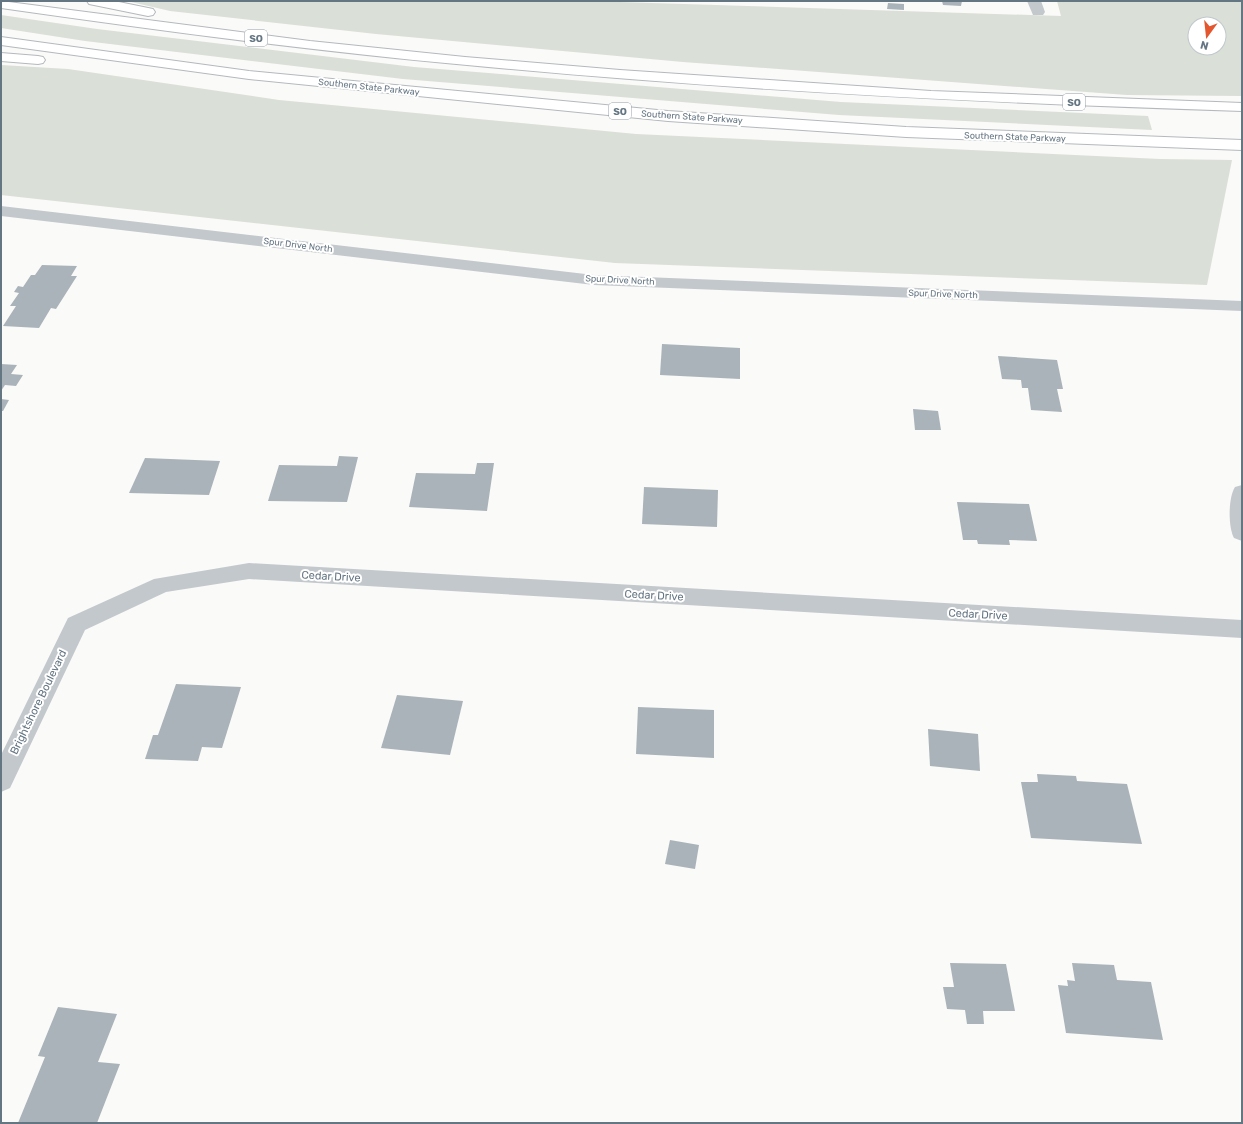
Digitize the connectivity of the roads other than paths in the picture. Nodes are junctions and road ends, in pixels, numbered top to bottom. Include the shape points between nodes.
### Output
1 (94, 1) edge
2 (1, 4) edge
3 (1, 41) edge
4 (1, 57) edge
5 (512, 65) junction
6 (452, 95) junction
7 (1242, 107) edge
8 (1242, 145) edge
9 (1, 211) edge
10 (1242, 306) edge
11 (1242, 492) edge
12 (1242, 533) edge
13 (76, 624) joint
14 (1242, 629) edge
15 (1, 781) edge

1 - 5 highway via 148,12
2 - 5 highway, SO via 293,43
3 - 6 highway, Southern State Parkway / SO via 249,75
4 - 6 highway
5 - 7 highway, SO via 709,82 907,94
6 - 8 highway, Southern State Parkway / SO via 668,116 898,131
9 - 10 street, Spur Drive North via 594,280
11 - 12 street
13 - 14 street, Cedar Drive via 162,585 249,571
13 - 15 street, Brightshore Boulevard

